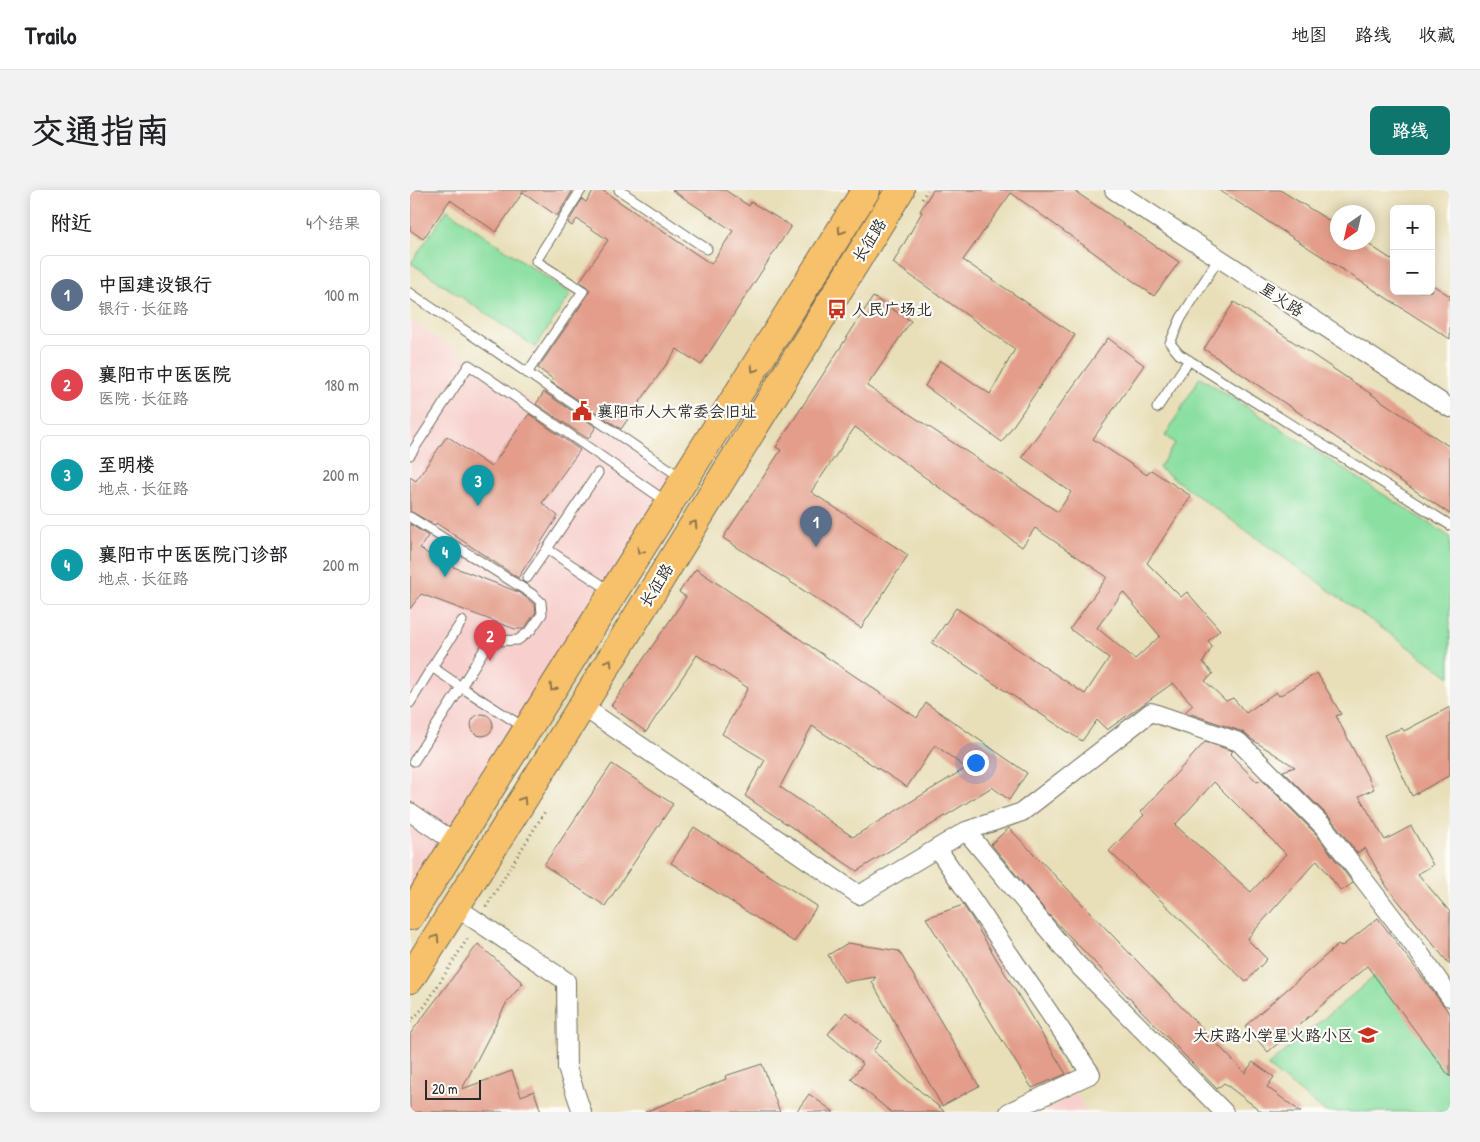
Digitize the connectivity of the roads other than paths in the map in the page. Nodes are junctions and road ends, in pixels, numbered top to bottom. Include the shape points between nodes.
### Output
1 (581, 190) edge
2 (619, 190) edge
3 (866, 190) edge
4 (900, 190) edge
5 (1114, 190) edge
6 (707, 249) dead end
7 (1219, 258) junction
8 (410, 294) edge
9 (1188, 360) junction
10 (527, 373) junction
11 (1157, 408) dead end
12 (1450, 408) edge
13 (410, 455) edge
14 (598, 473) dead end
15 (685, 479) junction
16 (670, 503) junction
17 (410, 517) edge
18 (1450, 524) edge
19 (547, 549) junction
20 (527, 578) dead end
21 (614, 592) junction
22 (462, 621) dead end
23 (432, 667) junction
24 (461, 687) junction
25 (410, 703) edge
26 (582, 706) junction
27 (527, 729) junction
28 (414, 761) dead end
29 (410, 812) edge
30 (966, 831) junction
31 (456, 842) junction
32 (937, 848) junction
33 (456, 907) junction
34 (410, 916) edge
35 (410, 978) edge
36 (1450, 997) edge
37 (582, 1112) edge
38 (1009, 1112) edge
39 (1224, 1112) edge

1 - 10 lane via 536,261 583,290
2 - 6 lane
3 -> 15 main road, 长征路
26 -> 4 main road, 长征路
5 - 7 street, 星火路
7 - 9 lane via 1181,318 1170,343
7 - 12 street, 星火路
8 - 10 lane
9 - 11 lane
9 - 18 lane
10 - 15 lane
13 - 16 lane via 469,365
14 - 19 lane
15 - 16 main road, 长征路
16 -> 21 main road, 长征路
17 - 24 lane via 541,602 542,614 531,630 518,640 495,641 484,650
19 - 20 lane
19 - 21 lane
21 -> 27 main road, 长征路
22 - 23 lane
23 - 24 lane
23 - 25 lane
24 - 27 lane
24 - 28 lane
26 - 32 street via 859,895
33 -> 26 main road, 长征路
27 - 31 main road, 长征路
29 - 31 street
30 - 32 street
30 - 36 street via 1022,812 1150,712 1239,742 1324,827
30 - 39 street via 1075,962
31 - 34 main road, 长征路
32 - 38 street via 1091,1074
35 -> 33 main road, 长征路
33 - 37 street via 566,981 568,1068

